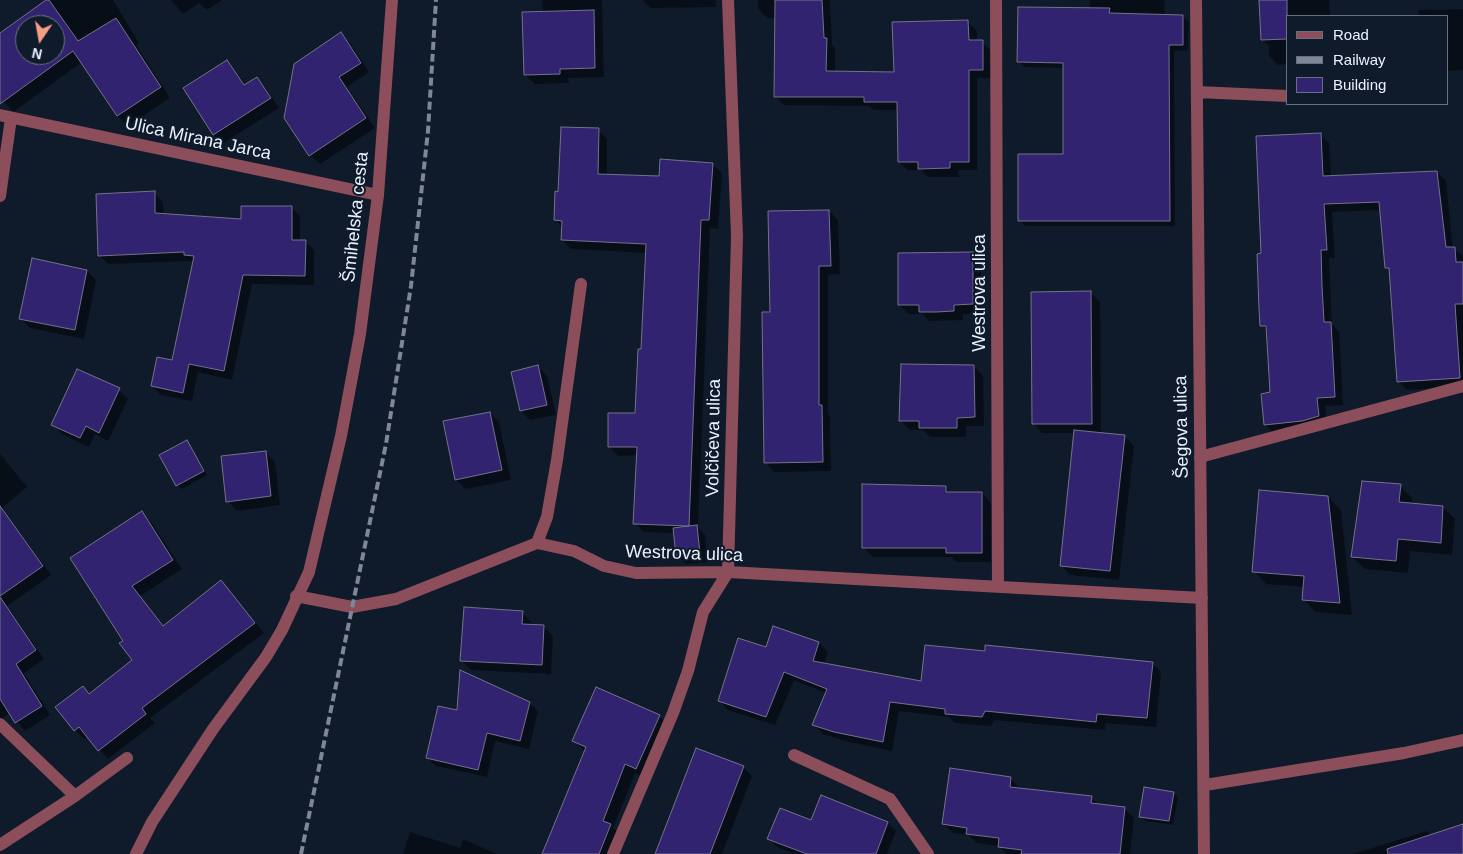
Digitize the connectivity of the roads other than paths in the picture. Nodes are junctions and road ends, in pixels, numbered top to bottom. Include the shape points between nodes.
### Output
1 (392, 0) edge
2 (728, 0) edge
3 (996, 0) edge
4 (1196, 0) edge
5 (1197, 92) junction
6 (1286, 96) edge
7 (6, 116) edge
8 (378, 195) junction
9 (0, 196) edge
10 (581, 284) dead end
11 (1463, 386) edge
12 (1200, 457) junction
13 (537, 542) junction
14 (728, 572) junction
15 (998, 586) junction
16 (296, 596) junction
17 (1202, 598) junction
18 (0, 724) edge
19 (1463, 740) edge
20 (794, 755) dead end
21 (127, 758) dead end
22 (1205, 785) junction
23 (74, 796) junction
24 (0, 845) edge
25 (136, 854) edge
26 (613, 854) edge
27 (928, 854) edge
28 (1204, 854) edge

1 - 8 street, Šmihelska cesta
2 - 14 street, Volčičeva ulica via 737,236
3 - 15 street, Westrova ulica
4 - 5 street, Šegova ulica
5 - 6 street
5 - 12 street, Šegova ulica
7 - 8 street, Ulica Mirana Jarca
7 - 9 street, Ulica Mirana Jarca
8 - 16 street, Šmihelska cesta via 360,334 341,436 309,572
10 - 13 street via 557,460 547,517
11 - 12 street
12 - 17 street, Šegova ulica
13 - 14 street, Westrova ulica via 574,551 604,566 636,573
13 - 16 street via 396,600 352,607
14 - 15 street, Westrova ulica
14 - 26 street via 703,612 673,713
15 - 17 street, Westrova ulica
16 - 25 street, Šmihelska cesta via 266,657 213,729
17 - 22 street, Šegova ulica
18 - 23 street
19 - 22 street via 1404,753
20 - 27 street via 890,799
21 - 23 street
22 - 28 street, Šegova ulica
23 - 24 street

